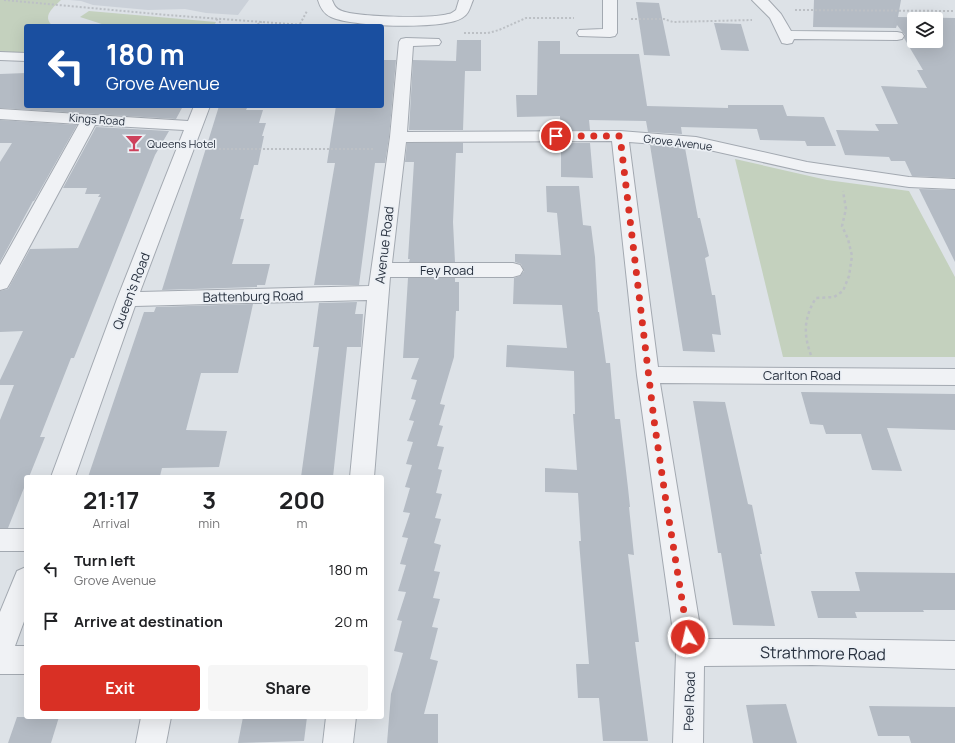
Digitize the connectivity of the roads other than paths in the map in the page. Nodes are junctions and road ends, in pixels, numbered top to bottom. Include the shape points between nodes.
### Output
1 (325, 0) edge
2 (466, 0) edge
3 (610, 0) edge
4 (760, 0) edge
5 (584, 33) dead end
6 (897, 36) dead end
7 (434, 42) dead end
8 (0, 56) edge
9 (24, 58) edge
10 (201, 108) edge
11 (0, 114) edge
12 (90, 119) junction
13 (194, 126) junction
14 (620, 136) junction
15 (397, 143) junction
16 (955, 184) edge
17 (382, 270) junction
18 (513, 270) dead end
19 (0, 283) edge
20 (378, 293) junction
21 (127, 299) junction
22 (648, 374) junction
23 (955, 376) edge
24 (64, 475) edge
25 (362, 475) edge
26 (0, 540) edge
27 (24, 540) edge
28 (24, 584) edge
29 (0, 649) edge
30 (690, 653) junction
31 (955, 655) edge
32 (0, 660) edge
33 (24, 660) edge
34 (156, 719) edge
35 (341, 719) edge
36 (150, 743) edge
37 (338, 743) edge
38 (688, 743) edge

1 - 2 street via 328,8 337,15 381,20 434,21 452,18 462,12
3 - 5 street via 610,33
4 - 6 street via 772,10 786,38
7 - 15 street, Avenue Road via 406,42
8 - 9 street
10 - 13 street, Queen's Road
11 - 12 street, Kings Road
12 - 13 street, Kings Road
12 - 19 street
13 - 21 street, Queen's Road
14 - 15 street, Grove Avenue
14 - 16 street, Grove Avenue via 696,142 807,167 909,182
14 - 22 street, Peel Road
15 - 17 street, Avenue Road
17 - 18 street, Fey Road
17 - 20 street, Avenue Road
20 - 21 street, Battenburg Road
20 - 25 street, Avenue Road
21 - 24 street, Queen's Road
22 - 23 street, Carlton Road
22 - 30 street, Peel Road
26 - 27 street
28 - 29 street
30 - 31 street, Strathmore Road
30 - 38 street, Peel Road
32 - 33 street
34 - 36 street
35 - 37 street

